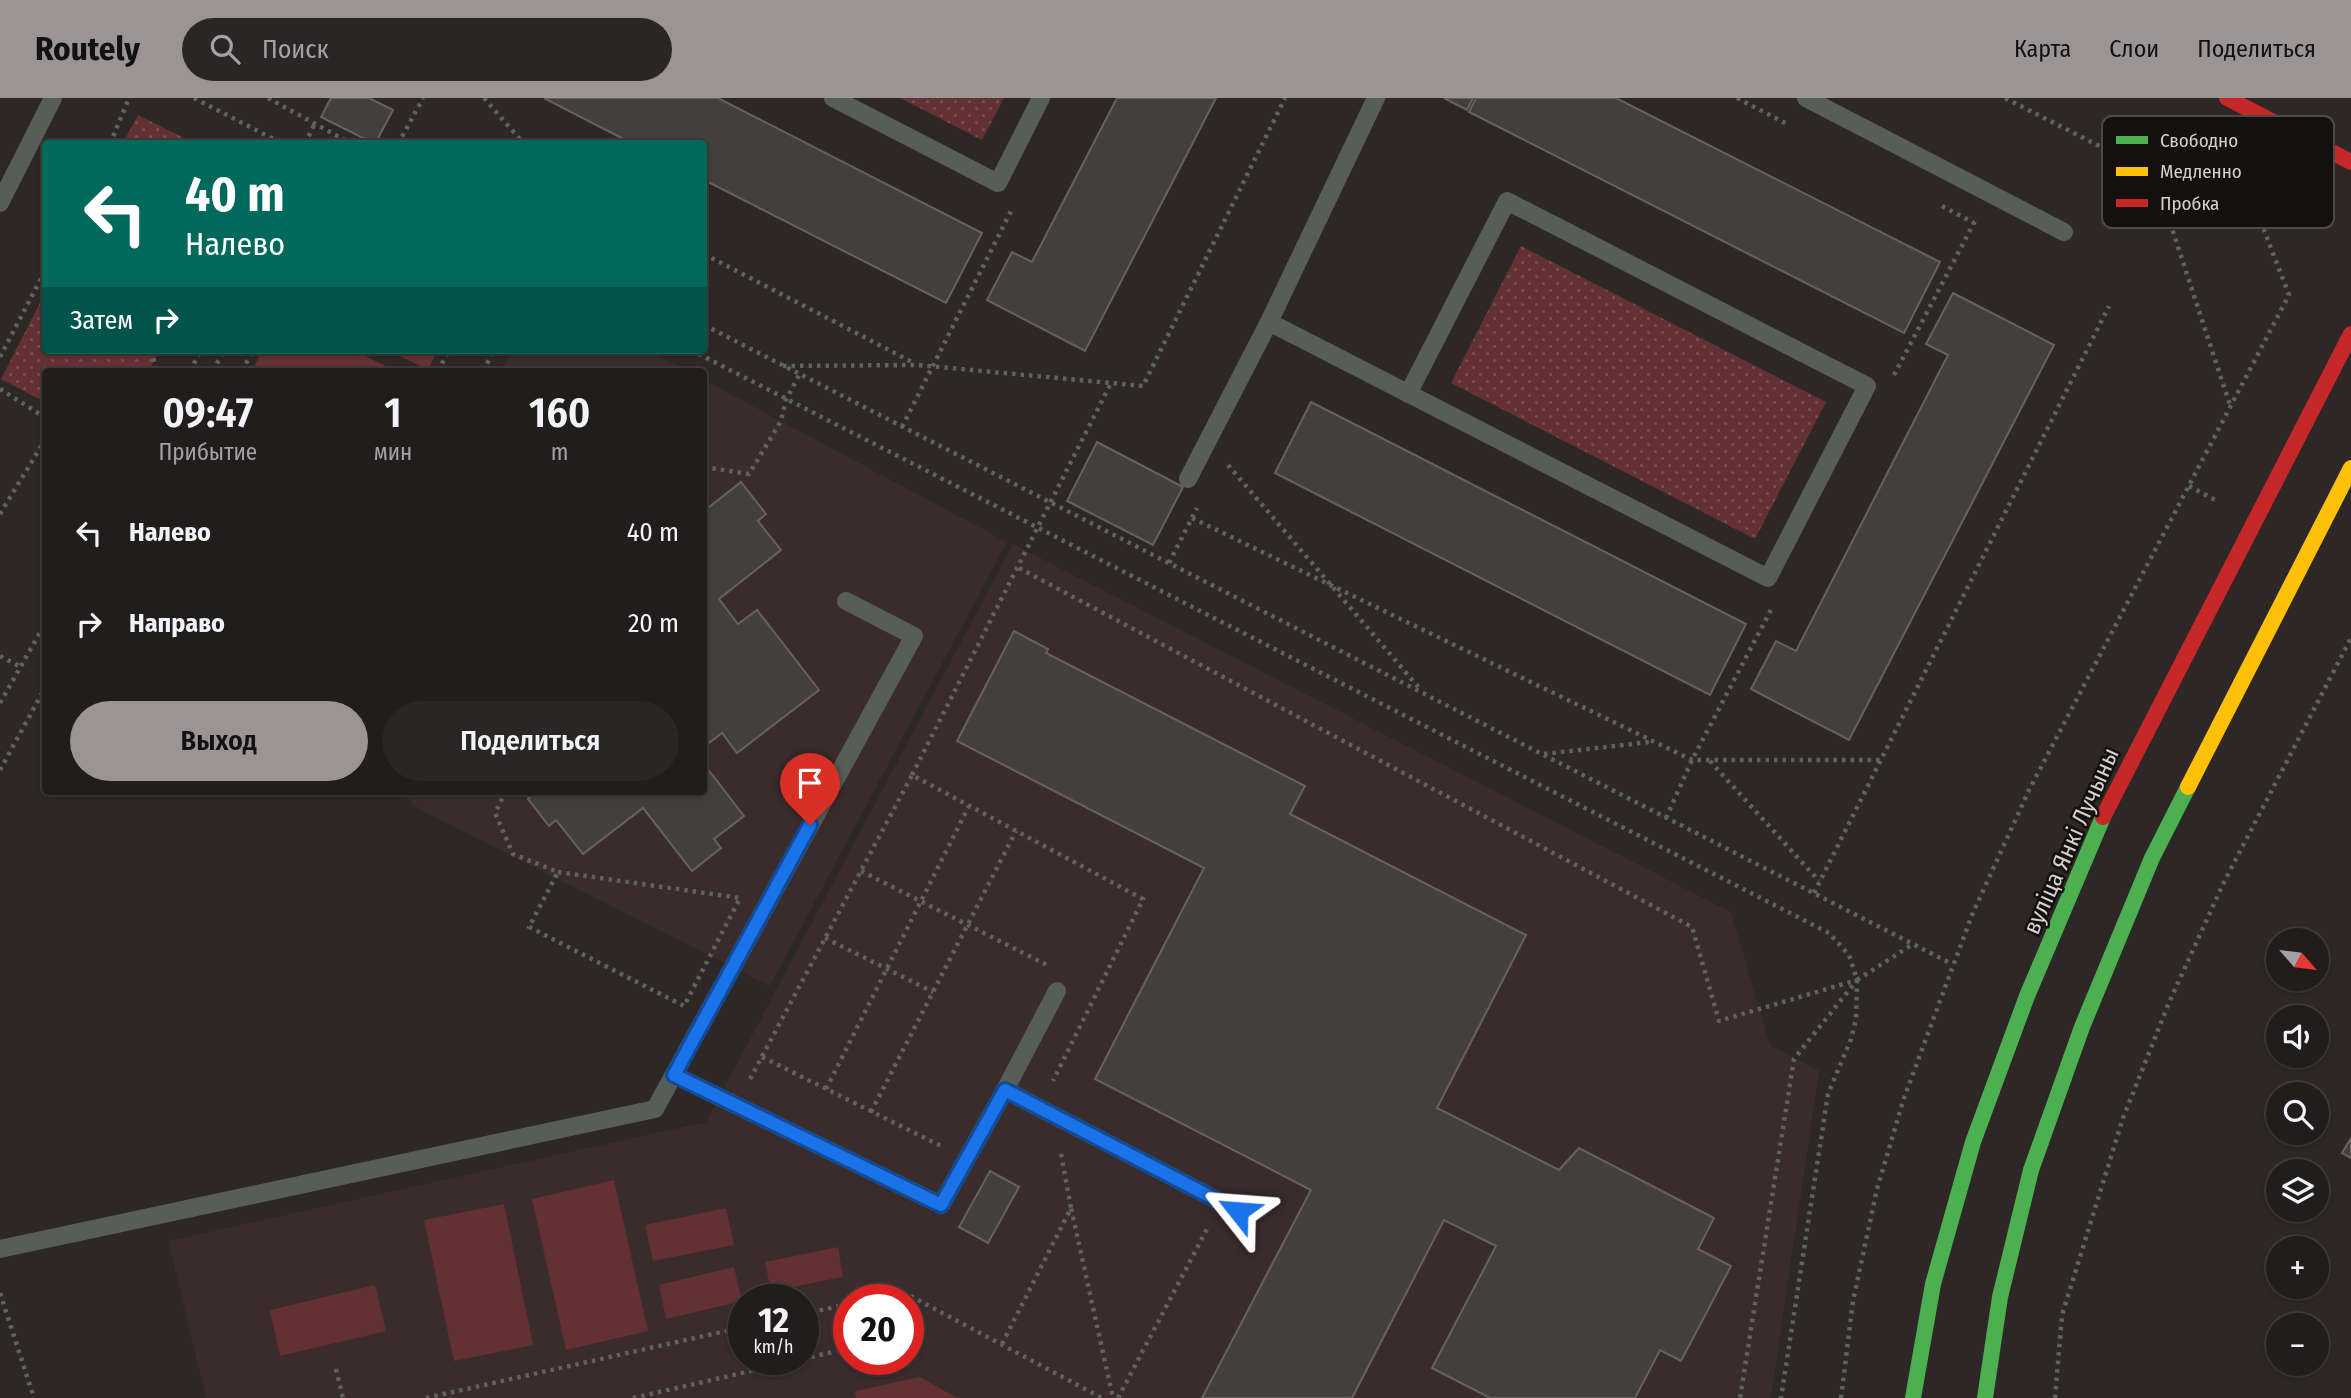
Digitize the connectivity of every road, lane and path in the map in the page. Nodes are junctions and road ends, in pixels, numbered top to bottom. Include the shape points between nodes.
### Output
1 (53, 98) edge
2 (129, 98) edge
3 (194, 98) edge
4 (268, 98) edge
5 (423, 98) edge
6 (484, 98) edge
7 (833, 98) edge
8 (1041, 98) edge
9 (1285, 98) edge
10 (1376, 98) edge
11 (1806, 98) edge
12 (2005, 98) edge
13 (2227, 98) edge
14 (2262, 116) edge
15 (315, 123) junction
16 (113, 140) edge
17 (275, 140) edge
18 (307, 140) edge
19 (345, 140) edge
20 (400, 140) edge
21 (521, 140) edge
22 (2102, 147) edge
23 (2334, 153) edge
24 (2351, 162) edge
25 (0, 204) edge
26 (1013, 208) dead end
27 (2172, 228) edge
28 (2260, 228) edge
29 (2064, 232) dead end
30 (707, 256) edge
31 (42, 277) edge
32 (2109, 306) dead end
33 (1269, 322) junction
34 (707, 328) edge
35 (2351, 334) edge
36 (699, 354) edge
37 (0, 357) edge
38 (918, 365) junction
39 (782, 366) junction
40 (931, 366) junction
41 (799, 374) junction
42 (1111, 383) junction
43 (0, 389) edge
44 (1408, 394) junction
45 (786, 400) junction
46 (2231, 406) junction
47 (42, 415) edge
48 (902, 427) junction
49 (42, 446) edge
50 (1223, 458) dead end
51 (707, 467) edge
52 (2351, 468) edge
53 (1188, 479) dead end
54 (2189, 486) junction
55 (2207, 496) dead end
56 (1049, 502) junction
57 (0, 514) edge
58 (1192, 518) dead end
59 (1037, 528) junction
60 (1018, 568) junction
61 (1328, 582) junction
62 (846, 601) dead end
63 (42, 629) edge
64 (2351, 638) edge
65 (0, 656) edge
66 (19, 666) junction
67 (42, 693) edge
68 (1423, 693) junction
69 (0, 703) edge
70 (1653, 741) junction
71 (1543, 755) junction
72 (1881, 760) junction
73 (1709, 761) junction
74 (0, 770) edge
75 (912, 775) junction
76 (504, 795) edge
77 (969, 806) junction
78 (1017, 831) junction
79 (861, 871) junction
80 (558, 872) junction
81 (1819, 881) junction
82 (1814, 893) junction
83 (921, 901) junction
84 (968, 925) junction
85 (825, 938) junction
86 (1914, 944) junction
87 (1952, 964) junction
88 (1051, 966) dead end
89 (887, 969) junction
90 (1857, 980) junction
91 (1086, 984) dead end
92 (1098, 990) junction
93 (1057, 991) dead end
94 (933, 992) junction
95 (762, 1056) junction
96 (674, 1075) junction
97 (826, 1089) junction
98 (1005, 1090) junction
99 (736, 1105) junction
100 (871, 1112) junction
101 (1054, 1115) junction
102 (967, 1159) junction
103 (1221, 1202) junction
104 (1071, 1209) junction
105 (1238, 1211) dead end
106 (0, 1250) edge
107 (0, 1293) edge
108 (924, 1303) edge
109 (728, 1331) edge
110 (1002, 1344) junction
111 (336, 1369) dead end
112 (732, 1375) edge
113 (34, 1398) edge
114 (343, 1398) edge
115 (426, 1398) edge
116 (633, 1398) edge
117 (1102, 1398) edge
118 (1115, 1398) edge
119 (1740, 1398) edge
120 (1781, 1398) edge
121 (1841, 1398) edge
122 (1913, 1398) edge
123 (1985, 1398) edge
124 (2055, 1398) edge

1 - 25 lane
2 - 16 path
3 - 17 path
4 - 15 path
5 - 20 path
6 - 21 path
7 - 8 lane via 998,183
9 - 42 path via 1143,386
10 - 33 lane
11 - 29 lane
12 - 22 path
13 - 14 main road
15 - 18 path
15 - 19 path
23 - 24 main road
26 - 40 path
27 - 46 path
28 - 46 path via 2289,295
30 - 38 path
31 - 37 path
32 - 72 path
33 - 44 lane
33 - 53 lane
34 - 39 path
35 - 122 main road, вуліца Янкі Лучыны via 2096,831 2027,996 1973,1142 1940,1258
36 - 45 path
38 - 39 path
38 - 40 path
39 - 41 path
40 - 42 path
40 - 48 path
41 - 45 path
41 - 48 path
42 - 56 path
43 - 47 path
44 - 44 lane via 1507,201 1867,386 1768,578
45 - 51 path via 781,421 749,474
45 - 59 path
46 - 54 path
48 - 56 path
49 - 57 path
50 - 61 path
52 - 123 main road via 2152,858 2081,1027 2031,1170 2000,1297
54 - 55 path
54 - 87 path via 2029,790
56 - 59 path
56 - 68 path
58 - 61 path
59 - 60 path
59 - 90 path via 1829,933 1849,955
60 - 75 path
60 - 90 path via 1692,927 1719,1021
61 - 68 path
61 - 70 path
62 - 96 lane via 914,636
63 - 66 path
64 - 124 path via 2223,884 2128,1106 2062,1315
65 - 66 path
66 - 69 path
67 - 74 path
68 - 71 path
70 - 71 path
70 - 73 path via 1692,760
71 - 82 path
72 - 73 path
72 - 81 path
73 - 81 path
75 - 77 path
75 - 79 path
76 - 80 path via 495,813 513,854
77 - 78 path
77 - 83 path
78 - 84 path
78 - 92 path via 1143,899
79 - 83 path
79 - 85 path
80 - 80 path via 740,898 684,1006 529,927
81 - 82 path
82 - 86 path
83 - 84 path
83 - 89 path
84 - 88 path
84 - 94 path
85 - 89 path
85 - 95 path
86 - 87 path
86 - 90 path
87 - 121 path via 1903,1098 1878,1189 1853,1301
89 - 94 path
89 - 97 path
90 - 119 path via 1794,1059
90 - 120 path via 1856,1019 1828,1094
91 - 92 path
92 - 101 path via 1049,1088
93 - 98 lane
94 - 100 path
95 - 97 path
95 - 99 path
96 - 99 lane
96 - 106 lane via 656,1108
97 - 100 path
98 - 101 lane
98 - 102 lane
99 - 102 lane via 941,1205
100 - 102 path
101 - 103 lane
101 - 104 path
103 - 105 lane
103 - 118 path
104 - 110 path
104 - 118 path
107 - 113 path
108 - 110 path
109 - 115 path
110 - 117 path
111 - 114 path
112 - 116 path

